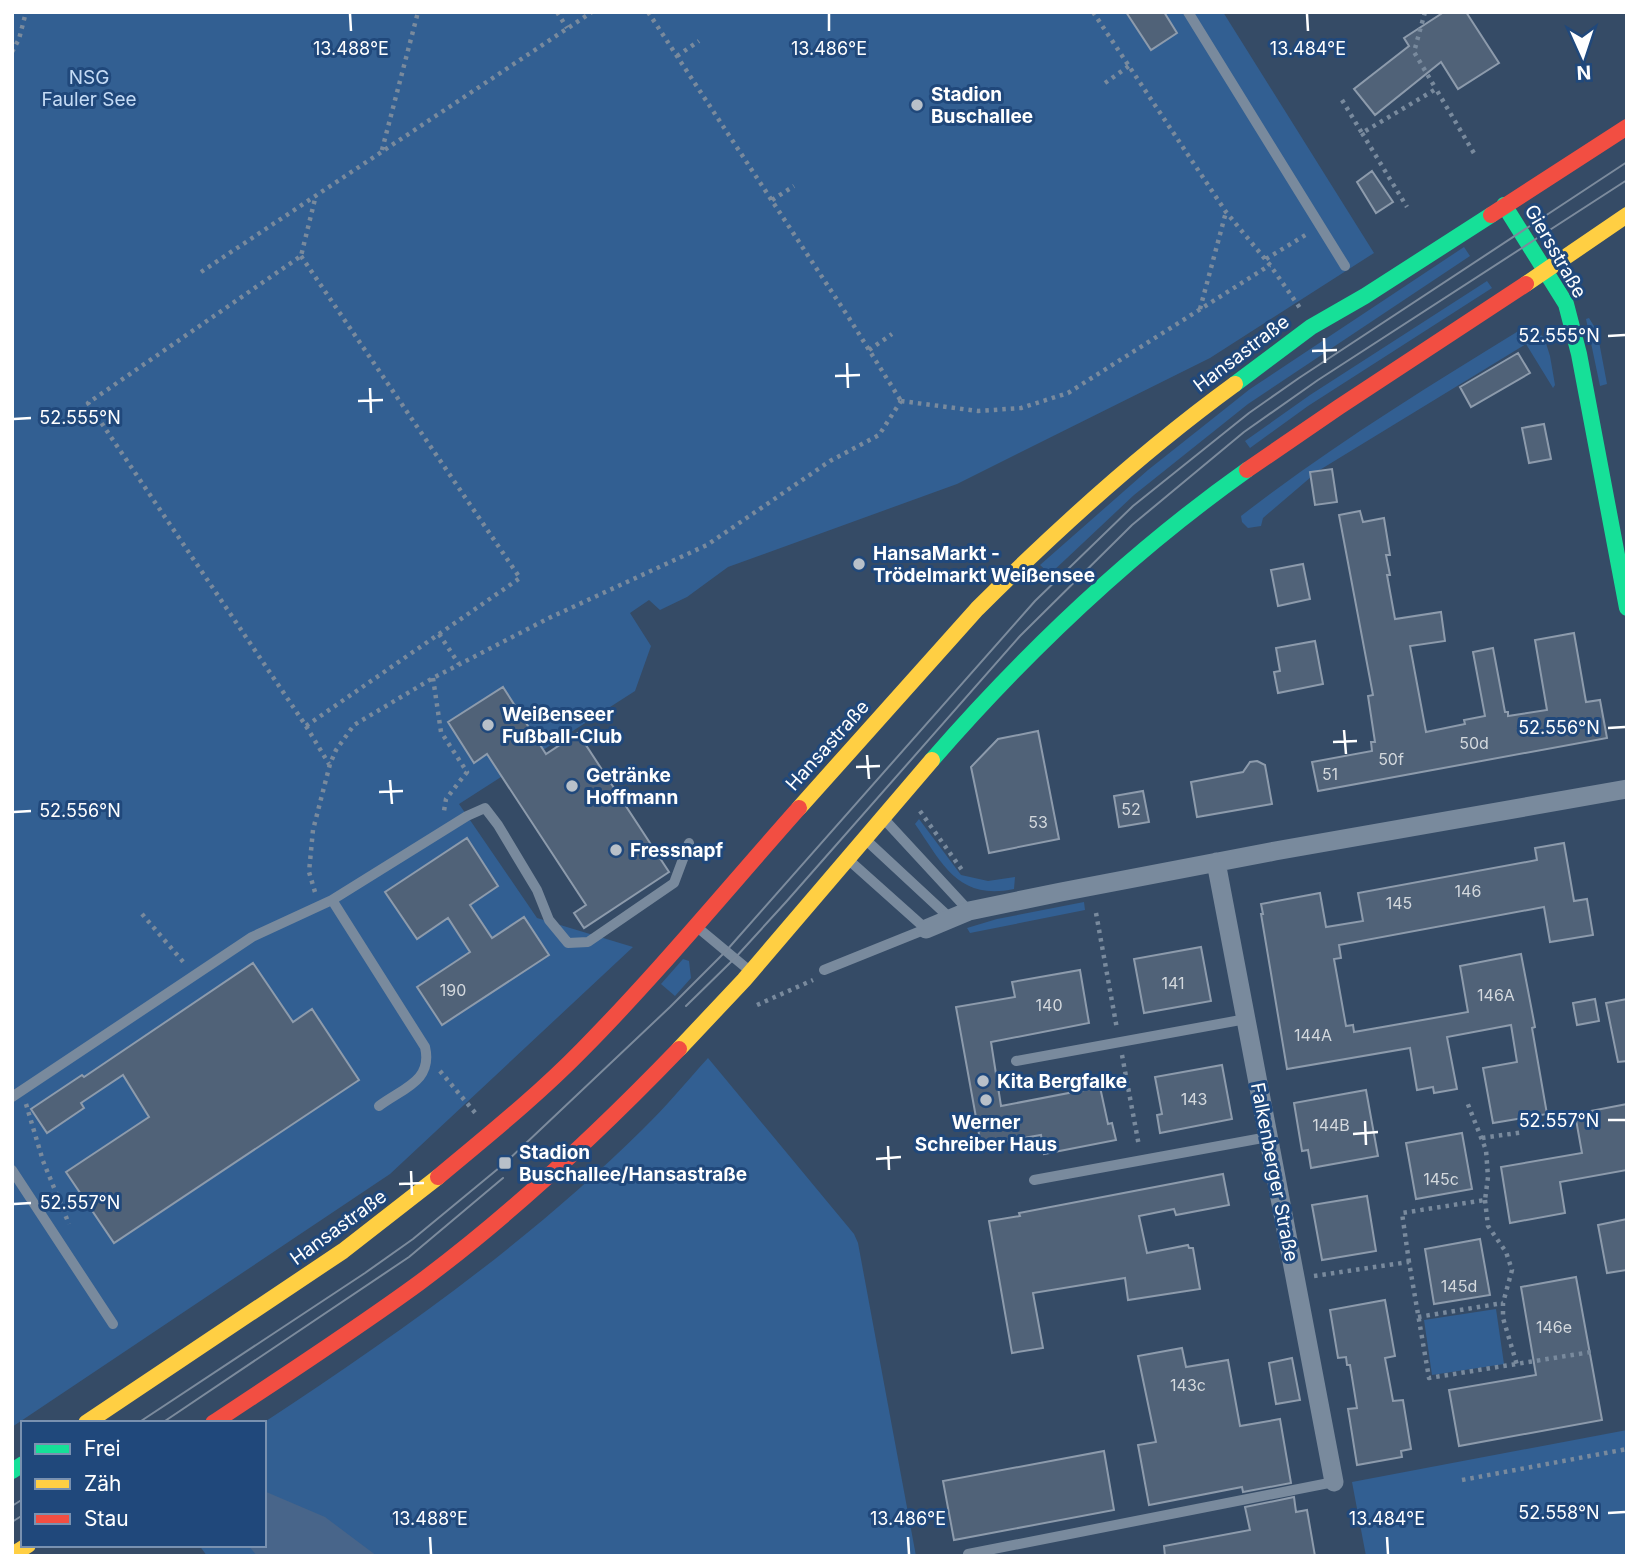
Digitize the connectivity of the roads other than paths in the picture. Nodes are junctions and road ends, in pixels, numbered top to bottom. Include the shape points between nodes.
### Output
1 (1188, 12) edge
2 (1627, 127) edge
3 (1504, 205) junction
4 (1627, 215) edge
5 (1345, 266) dead end
6 (1545, 271) junction
7 (1627, 608) edge
8 (1627, 789) edge
9 (884, 818) junction
10 (866, 840) junction
11 (690, 843) dead end
12 (848, 859) junction
13 (1216, 862) junction
14 (332, 900) junction
15 (960, 915) junction
16 (696, 926) junction
17 (926, 929) junction
18 (824, 970) road end
19 (750, 971) junction
20 (1246, 1018) junction
21 (1016, 1061) dead end
22 (12, 1097) edge
23 (379, 1106) dead end
24 (1268, 1137) junction
25 (12, 1170) edge
26 (1034, 1180) dead end
27 (113, 1324) dead end
28 (89, 1421) edge
29 (216, 1421) edge
30 (1334, 1482) joint
31 (968, 1554) edge

1 - 5 lane
2 - 3 main road, Hansastraße
3 - 6 main road, Giersstraße
3 - 16 main road, Hansastraße via 1311,327 1203,407 1084,508 977,609
4 - 6 main road
6 - 7 main road, Giersstraße via 1566,304 1579,354
6 - 9 main road via 1331,411 1219,489 1148,546 1016,670
8 - 13 street
9 - 10 main road
9 - 15 lane
10 - 12 main road
10 - 15 lane
11 - 14 lane via 674,883 589,942 568,943 549,920 537,890 485,808
12 - 17 lane
12 - 19 main road
13 - 15 street
13 - 20 street, Falkenberger Straße
14 - 22 lane via 252,937
14 - 23 lane via 425,1047 428,1061 423,1076
15 - 17 street
16 - 19 lane
16 - 28 main road, Hansastraße via 581,1051 436,1180 289,1289
17 - 18 lane
19 - 29 main road via 638,1090 502,1217 380,1312
20 - 21 lane
20 - 24 street, Falkenberger Straße
24 - 26 lane
24 - 30 street, Falkenberger Straße
25 - 27 lane
30 - 31 lane

